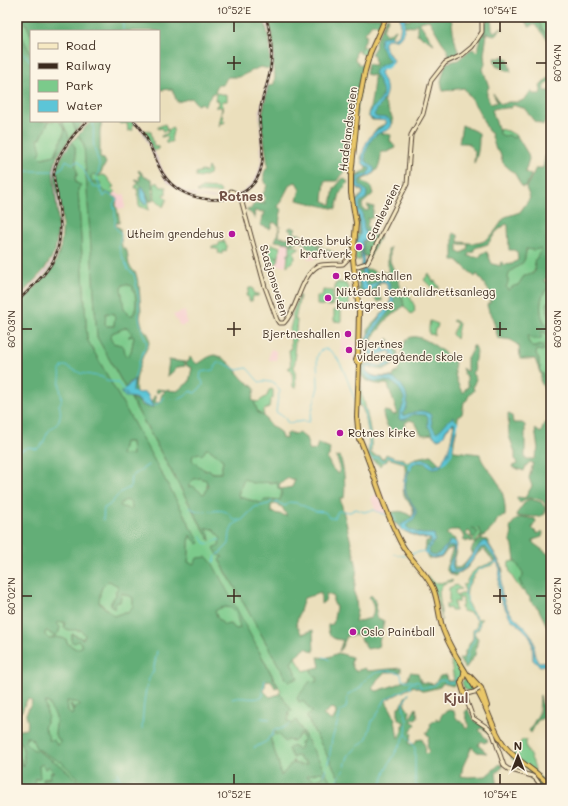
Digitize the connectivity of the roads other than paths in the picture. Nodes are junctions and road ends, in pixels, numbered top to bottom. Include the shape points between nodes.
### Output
1 (386, 17) edge
2 (482, 17) edge
3 (231, 191) dead end
4 (352, 257) junction
5 (356, 266) junction
6 (462, 668) junction
7 (462, 679) junction
8 (470, 679) junction
9 (480, 689) junction
10 (466, 693) junction
11 (490, 716) junction
12 (551, 787) edge
13 (542, 789) edge

1 - 4 highway, Hadelandsveien via 368,60 358,107 350,184 356,221
2 - 5 main road, Gamleveien via 481,34 472,47 462,55 445,62 431,81 423,114 411,138 407,184 366,264
3 - 4 main road, Stasjonsveien via 238,194 241,199 265,285 279,323 288,318 305,282 315,269 321,265 343,264
4 - 5 highway, Hadelandsveien
5 - 6 highway, Hadelandsveien via 359,309 359,437 402,544 432,587 442,628
6 - 7 highway
6 - 8 highway
6 - 9 highway
7 - 8 highway
7 - 10 highway via 462,687
8 - 11 highway
9 - 10 main road, bridge
9 - 11 highway
10 - 13 main road via 473,718 493,734 504,766 532,776
11 - 12 highway via 508,748 538,772

